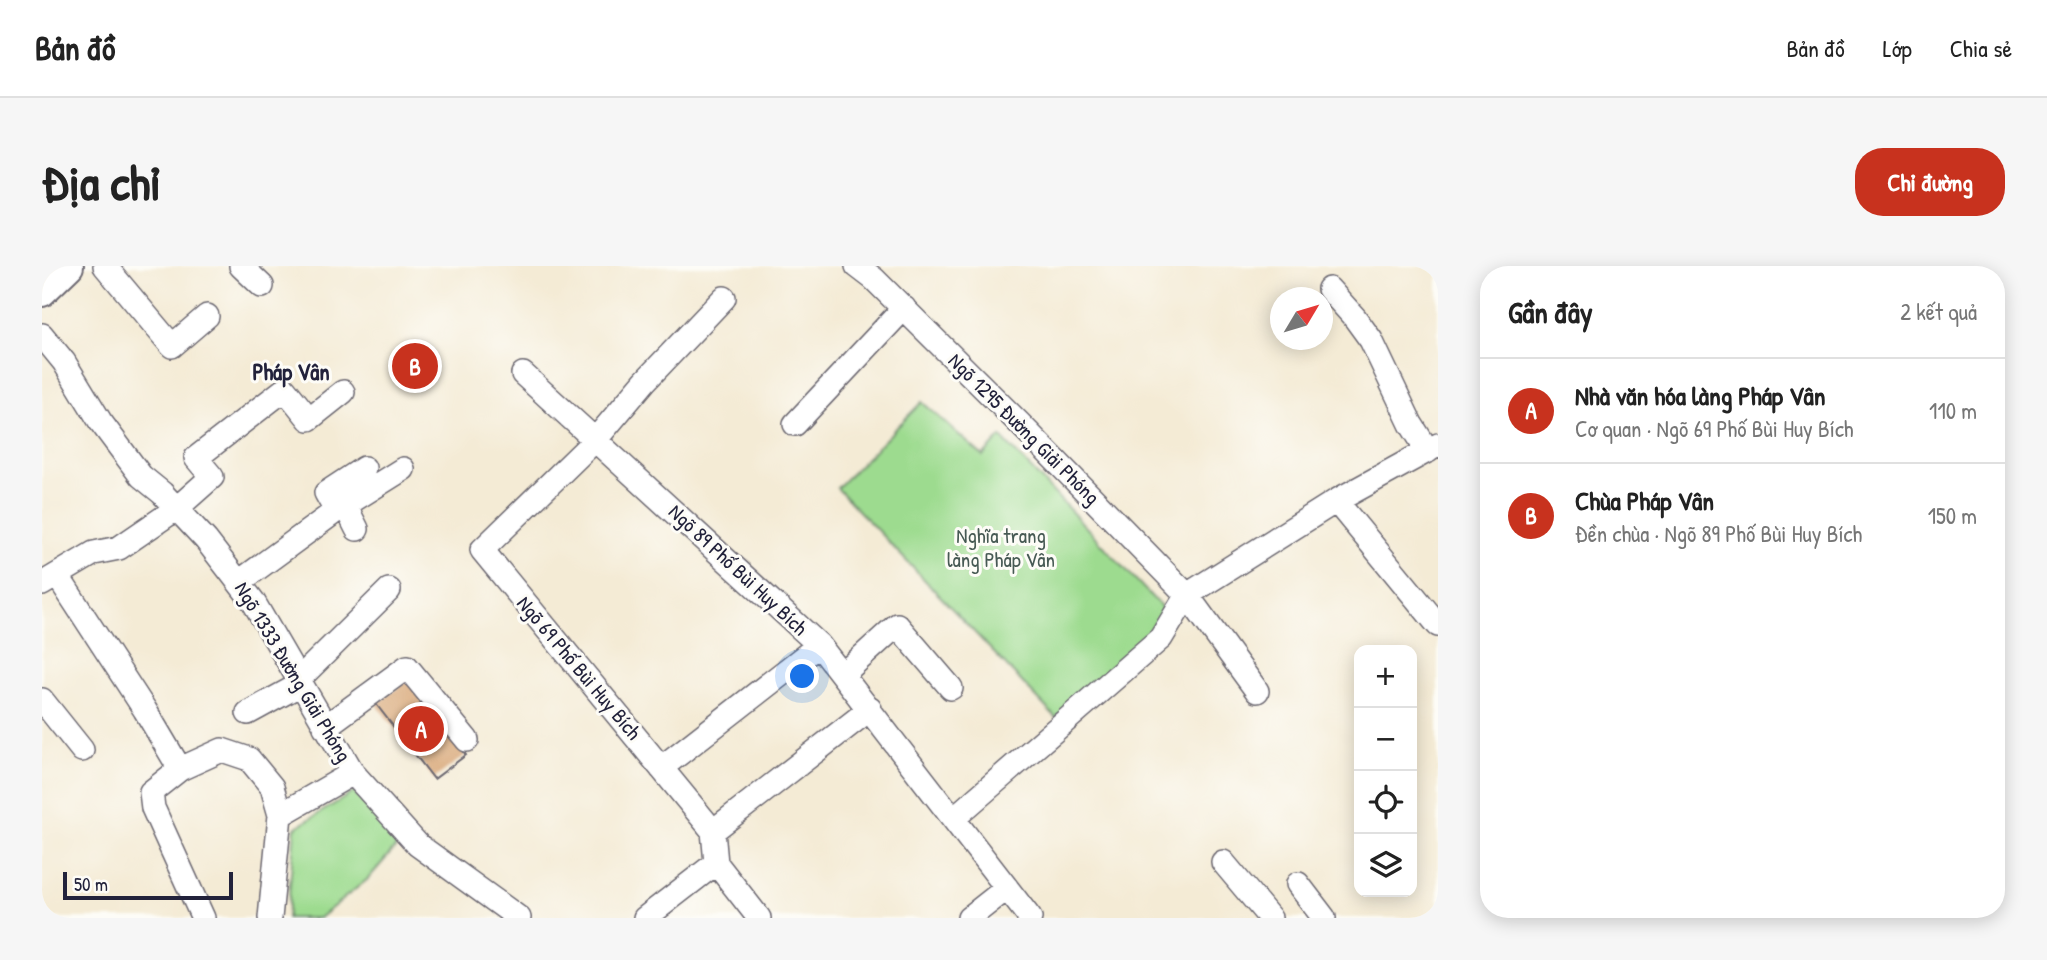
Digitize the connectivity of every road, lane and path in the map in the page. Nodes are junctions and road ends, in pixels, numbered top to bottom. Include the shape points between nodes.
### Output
1 (69, 266) edge
2 (105, 266) edge
3 (241, 266) edge
4 (873, 270) edge
5 (262, 286) dead end
6 (42, 292) edge
7 (1333, 293) edge
8 (723, 298) dead end
9 (904, 308) junction
10 (207, 316) dead end
11 (42, 335) edge
12 (523, 374) dead end
13 (343, 391) dead end
14 (795, 424) dead end
15 (596, 439) junction
16 (1433, 448) edge
17 (363, 468) dead end
18 (403, 469) dead end
19 (1336, 501) junction
20 (340, 508) junction
21 (176, 509) junction
22 (357, 529) dead end
23 (49, 579) edge
24 (239, 582) junction
25 (389, 590) dead end
26 (1186, 595) junction
27 (1438, 625) edge
28 (819, 645) junction
29 (843, 674) junction
30 (300, 681) junction
31 (951, 688) dead end
32 (1257, 691) dead end
33 (42, 700) edge
34 (870, 709) junction
35 (248, 713) dead end
36 (325, 727) junction
37 (467, 740) dead end
38 (82, 750) dead end
39 (661, 768) junction
40 (180, 769) junction
41 (353, 773) junction
42 (280, 816) junction
43 (954, 818) junction
44 (713, 831) junction
45 (1223, 862) dead end
46 (716, 863) junction
47 (1298, 884) dead end
48 (1007, 888) junction
49 (657, 914) edge
50 (203, 918) edge
51 (270, 918) edge
52 (519, 918) edge
53 (759, 918) edge
54 (969, 918) edge
55 (1030, 918) edge
56 (1270, 918) edge
57 (1324, 918) edge

1 - 6 main road
2 - 10 street via 173,346
3 - 5 street
4 - 9 street, Ngõ 1295 Đường Giải Phóng
7 - 16 street via 1371,340 1411,424
8 - 15 street
9 - 14 street
9 - 26 street, Ngõ 1295 Đường Giải Phóng
11 - 21 street, Ngõ 1333 Đường Giải Phóng via 141,476
12 - 15 street, Ngõ 89 Phố Bùi Huy Bích
13 - 21 street via 309,419 285,389 196,458 212,477
15 - 28 street, Ngõ 89 Phố Bùi Huy Bích
15 - 39 street, Ngõ 69 Phố Bùi Huy Bích via 482,550
16 - 19 street
17 - 20 street via 326,493
18 - 20 street
19 - 26 street
19 - 27 street
20 - 22 street
20 - 24 street
21 - 23 street via 118,548 94,554
21 - 24 street, Ngõ 1333 Đường Giải Phóng
23 - 40 street via 145,710
24 - 30 street, Ngõ 1333 Đường Giải Phóng
25 - 30 street
26 - 32 street, Ngõ 1295 Đường Giải Phóng
26 - 43 street via 1161,638
28 - 29 street, Ngõ 89 Phố Bùi Huy Bích
28 - 39 street
29 - 31 street via 897,625
29 - 34 street, Ngõ 89 Phố Bùi Huy Bích
30 - 35 street
30 - 36 street, Ngõ 1333 Đường Giải Phóng
33 - 38 street
34 - 43 street, Ngõ 89 Phố Bùi Huy Bích
34 - 44 street
36 - 37 street via 407,667
36 - 41 street, Ngõ 1333 Đường Giải Phóng
39 - 44 street, Ngõ 69 Phố Bùi Huy Bích
40 - 42 street via 222,750 249,759 272,787
40 - 50 street via 151,792 153,808
41 - 42 street
41 - 52 street, Ngõ 1333 Đường Giải Phóng via 418,845
42 - 51 street
43 - 48 street, Ngõ 89 Phố Bùi Huy Bích
44 - 46 street
45 - 56 street
46 - 49 street
46 - 53 street
47 - 57 street
48 - 54 street
48 - 55 street, Ngõ 89 Phố Bùi Huy Bích

